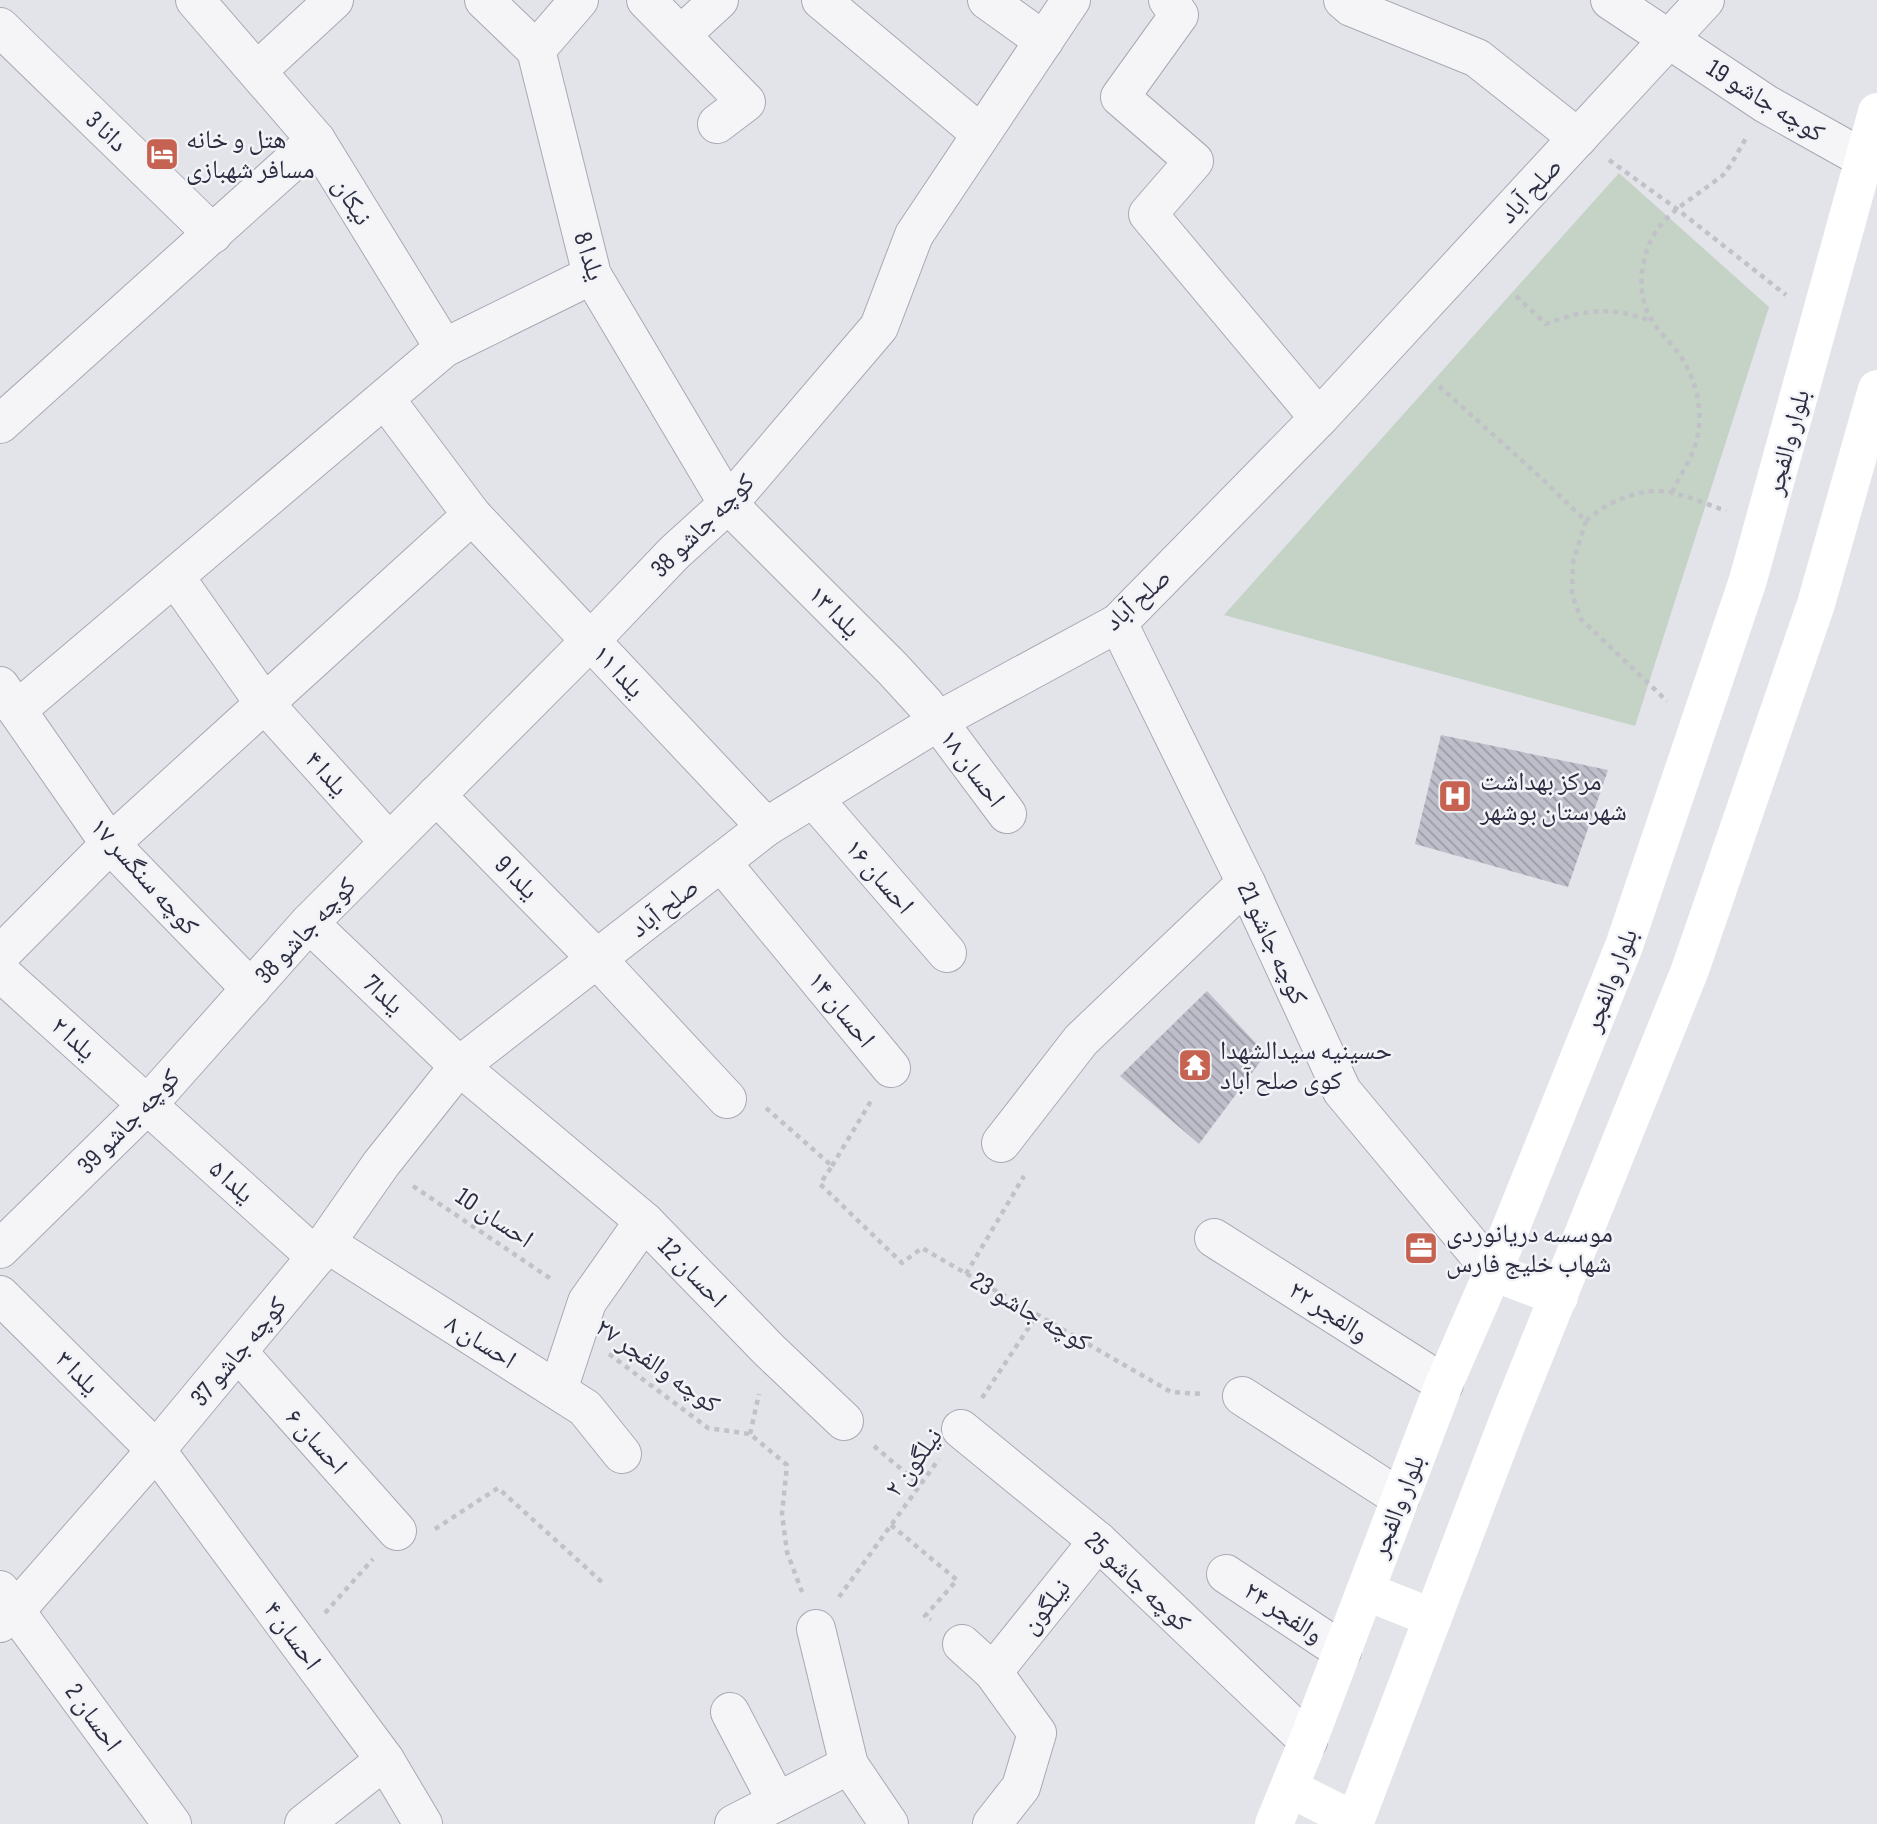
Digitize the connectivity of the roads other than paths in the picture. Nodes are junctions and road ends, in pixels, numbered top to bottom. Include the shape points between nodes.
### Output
1 (195, 0) edge
2 (334, 0) edge
3 (484, 0) edge
4 (579, 0) edge
5 (646, 0) edge
6 (719, 0) edge
7 (821, 0) edge
8 (987, 0) edge
9 (1071, 0) edge
10 (1168, 0) edge
11 (1343, 0) edge
12 (1611, 0) edge
13 (1705, 0) edge
14 (0, 27) edge
15 (681, 35) junction
16 (1669, 39) junction
17 (1044, 41) junction
18 (536, 50) junction
19 (257, 71) junction
20 (1877, 112) edge
21 (717, 124) dead end
22 (981, 134) junction
23 (1578, 138) junction
24 (316, 140) junction
25 (1864, 159) junction
26 (213, 234) junction
27 (592, 275) junction
28 (444, 348) junction
29 (1877, 388) edge
30 (385, 399) junction
31 (1319, 418) junction
32 (0, 424) edge
33 (728, 504) junction
34 (472, 515) junction
35 (175, 577) junction
36 (1118, 623) junction
37 (591, 640) junction
38 (9, 698) edge
39 (264, 704) junction
40 (938, 722) junction
41 (436, 795) junction
42 (813, 798) junction
43 (1007, 814) dead end
44 (766, 827) junction
45 (389, 842) junction
46 (110, 844) junction
47 (721, 862) junction
48 (1246, 883) junction
49 (309, 923) junction
50 (947, 953) dead end
51 (0, 955) edge
52 (597, 958) junction
53 (0, 972) edge
54 (251, 989) junction
55 (460, 1066) junction
56 (891, 1068) road end
57 (727, 1099) road end
58 (148, 1104) junction
59 (1001, 1143) road end
60 (643, 1221) junction
61 (1214, 1238) dead end
62 (0, 1249) edge
63 (321, 1250) junction
64 (1493, 1272) junction
65 (0, 1295) edge
66 (1559, 1297) junction
67 (237, 1352) junction
68 (1444, 1384) junction
69 (558, 1390) junction
70 (1242, 1396) road end
71 (845, 1421) road end
72 (961, 1429) road end
73 (156, 1450) junction
74 (622, 1454) dead end
75 (1400, 1498) junction
76 (397, 1531) road end
77 (1098, 1541) junction
78 (1226, 1574) dead end
79 (1365, 1591) junction
80 (5, 1608) edge
81 (1433, 1618) junction
82 (816, 1629) road end
83 (962, 1644) road end
84 (1342, 1651) junction
85 (993, 1672) junction
86 (730, 1712) dead end
87 (1308, 1741) junction
88 (385, 1760) junction
89 (849, 1765) junction
90 (1289, 1788) junction
91 (777, 1802) junction
92 (1354, 1823) edge
93 (172, 1824) edge
94 (304, 1824) edge
95 (423, 1824) edge
96 (734, 1824) edge
97 (889, 1824) edge
98 (992, 1824) edge
99 (1274, 1824) edge

1 - 19 street, نیکان
2 - 19 street
3 - 18 street
4 - 18 street
5 - 15 street
6 - 15 street
7 - 22 street
8 - 17 street
9 - 17 street, کوچه جاشو 38
10 - 31 street via 1179,15 1120,97 1194,161 1148,214
11 - 23 street via 1477,58
12 - 16 street, کوچه جاشو 19
13 - 16 street, صلح آباد
14 - 26 street, دانا 3
15 - 21 street via 746,102
16 - 23 street, صلح آباد
16 - 25 street, کوچه جاشو 19 via 1766,104
17 - 22 street, کوچه جاشو 38
18 - 27 street, یلدا 8
19 - 24 street, نیکان
20 - 25 street, بلوار والفجر
22 - 33 street, کوچه جاشو 38 via 914,235 879,327
23 - 31 street, صلح آباد
24 - 26 street
24 - 28 street, نیکان
25 - 64 street, بلوار والفجر via 1748,580 1625,946
26 - 32 street
27 - 28 street
27 - 33 street, یلدا 8
28 - 30 street
29 - 66 street via 1816,604 1690,970
30 - 34 street, یلدا ۱۱
30 - 35 street
31 - 36 street, صلح آباد
33 - 37 street, کوچه جاشو 38
33 - 40 street, یلدا ۱۳ via 893,669
34 - 37 street, یلدا ۱۱
34 - 39 street
35 - 38 street
35 - 39 street, یلدا ۴
36 - 40 street, صلح آباد
36 - 48 street, کوچه جاشو 21
37 - 41 street, کوچه جاشو 38
37 - 44 street, یلدا ۱۱
38 - 46 street, کوچه سنگسر ۱۷
39 - 45 street, یلدا ۴
39 - 46 street
40 - 42 street, صلح آباد
40 - 43 street, احسان ۱۸
41 - 45 street, کوچه جاشو 38
41 - 52 street, یلدا 9
42 - 44 street, صلح آباد
42 - 50 street, احسان ۱۶
44 - 47 street, صلح آباد
45 - 49 street, کوچه جاشو 38
46 - 51 street
46 - 54 street, کوچه سنگسر ۱۷
47 - 52 street, صلح آباد
47 - 56 street, احسان ۱۴
48 - 59 street via 1081,1040
48 - 64 street, کوچه جاشو 21 via 1342,1091
49 - 54 street, کوچه جاشو 38
49 - 55 street, یلدا7
52 - 55 street, صلح آباد
52 - 57 street, یلدا 9
53 - 58 street, یلدا ۲
54 - 58 street, کوچه جاشو 39
55 - 60 street, احسان 12
55 - 63 street, کوچه جاشو 37 via 381,1164
58 - 62 street, کوچه جاشو 39
58 - 63 street, یلدا ۵
60 - 69 street via 582,1317
60 - 71 street, احسان 12
61 - 68 street, والفجر ۲۲
63 - 67 street, کوچه جاشو 37
63 - 69 street, احسان ۸
64 - 66 street
64 - 68 street, بلوار والفجر
65 - 73 street, یلدا ۳
66 - 81 street
67 - 73 street, کوچه جاشو 37
67 - 76 street, احسان ۶
68 - 75 street, بلوار والفجر
69 - 74 street, احسان ۸ via 585,1408
70 - 75 street
72 - 77 street, کوچه جاشو 25
73 - 80 street, کوچه جاشو 37
73 - 88 street, احسان ۴
75 - 79 street, بلوار والفجر
77 - 85 street, نیلگون
77 - 87 street, کوچه جاشو 25
78 - 84 street, والفجر ۲۴
79 - 81 street
79 - 84 street, بلوار والفجر
80 - 93 street, احسان 2
81 - 92 street
82 - 89 street
83 - 85 street
84 - 87 street, بلوار والفجر
85 - 98 street via 1037,1733 1021,1787
86 - 91 street
87 - 90 street, بلوار والفجر
88 - 94 street
88 - 95 street, احسان ۴
89 - 91 street
89 - 97 street
90 - 92 street
90 - 99 street, بلوار والفجر
91 - 96 street

